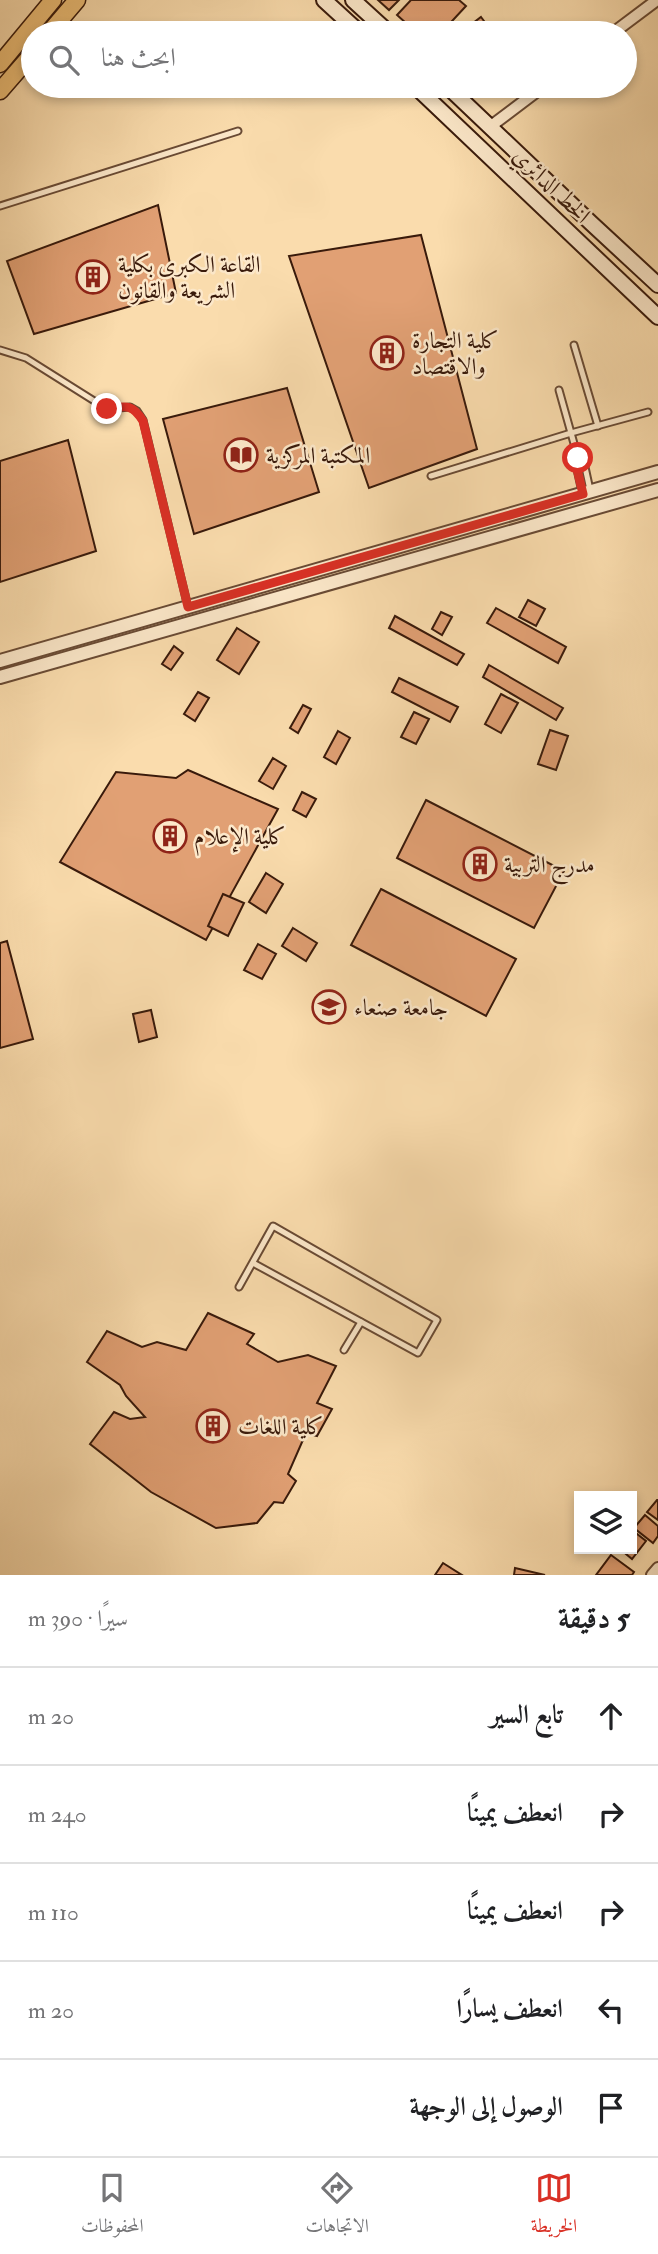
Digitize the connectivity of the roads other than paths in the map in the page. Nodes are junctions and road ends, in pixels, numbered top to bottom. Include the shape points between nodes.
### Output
1 (53, 0) edge
2 (77, 0) edge
3 (324, 0) edge
4 (353, 0) edge
5 (657, 0) edge
6 (36, 21) edge
7 (59, 21) edge
8 (346, 21) edge
9 (377, 21) edge
10 (629, 21) edge
11 (21, 39) edge
12 (0, 64) edge
13 (21, 67) edge
14 (0, 91) edge
15 (428, 98) edge
16 (460, 98) edge
17 (528, 98) edge
18 (491, 126) junction
19 (238, 131) dead end
20 (476, 142) junction
21 (0, 206) edge
22 (658, 285) edge
23 (658, 317) edge
24 (575, 345) dead end
25 (0, 350) edge
26 (559, 390) dead end
27 (648, 412) dead end
28 (598, 426) junction
29 (571, 433) junction
30 (658, 471) edge
31 (431, 476) dead end
32 (658, 490) edge
33 (587, 493) junction
34 (592, 508) junction
35 (188, 607) junction
36 (0, 661) edge
37 (0, 677) edge
38 (253, 1263) junction
39 (239, 1287) dead end
40 (361, 1322) junction
41 (344, 1350) dead end
42 (658, 1568) edge
43 (652, 1575) edge

1 - 6 main road
2 - 7 main road
3 - 8 main road
4 - 9 main road
5 - 10 street
11 - 12 main road
13 - 14 main road
15 - 20 main road, الخط الدائري
16 - 18 main road, الخط الدائري
17 - 18 street
18 - 20 main road
18 - 22 main road, الخط الدائري
19 - 21 lane
20 - 23 main road, الخط الدائري
24 - 28 lane
25 - 35 lane via 26,358 107,409 130,407 137,411
26 - 29 lane
27 - 28 lane
28 - 29 lane
29 - 31 lane
29 - 33 lane via 585,467
30 - 33 street
32 - 34 street
33 - 34 street
33 - 35 street
34 - 37 street
35 - 36 street
38 - 39 lane
38 - 40 lane
38 - 40 lane via 273,1226 437,1320 418,1353
40 - 41 lane
42 - 43 street

